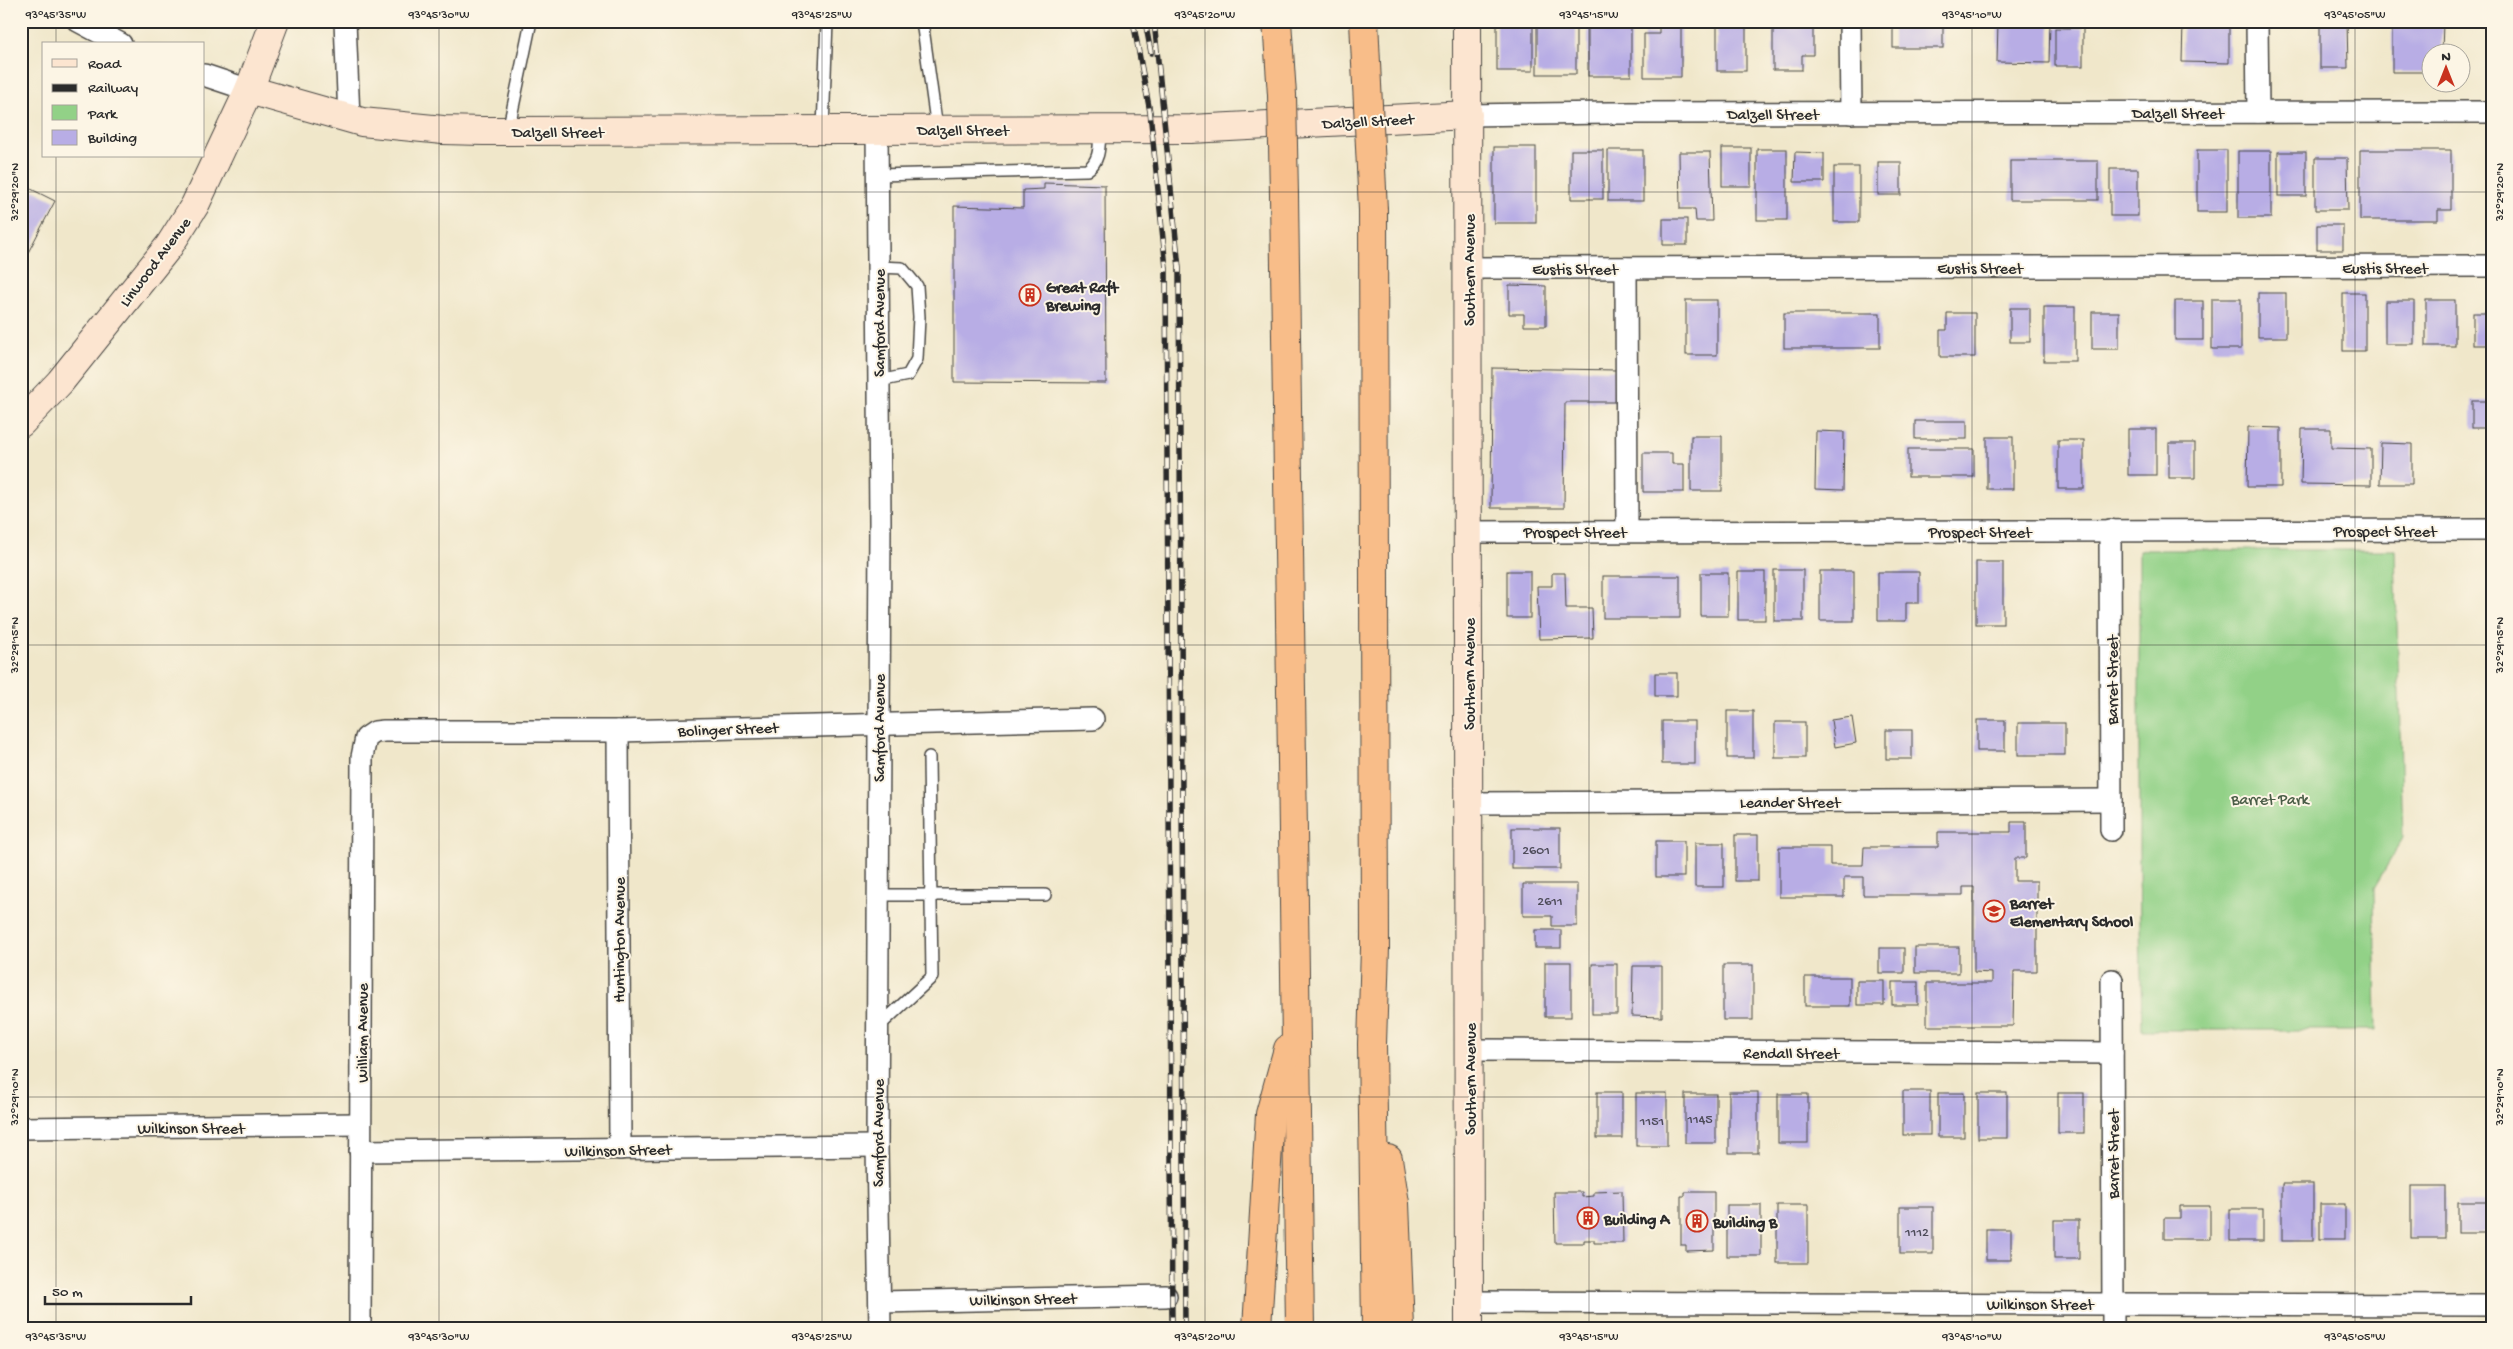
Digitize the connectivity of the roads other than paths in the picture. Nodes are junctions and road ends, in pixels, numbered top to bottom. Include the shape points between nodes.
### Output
1 (78, 21) edge
2 (275, 21) edge
3 (345, 21) edge
4 (531, 21) edge
5 (827, 21) edge
6 (922, 21) edge
7 (1277, 21) edge
8 (1364, 21) edge
9 (1467, 21) edge
10 (1850, 21) edge
11 (2257, 21) edge
12 (117, 42) edge
13 (205, 75) edge
14 (249, 90) junction
15 (2258, 112) junction
16 (2492, 112) edge
17 (1851, 113) junction
18 (1468, 115) junction
19 (349, 118) junction
20 (823, 129) junction
21 (877, 129) junction
22 (937, 129) junction
23 (1100, 129) junction
24 (508, 131) junction
25 (877, 174) junction
26 (2492, 266) edge
27 (878, 267) junction
28 (1468, 268) junction
29 (1626, 268) junction
30 (879, 381) junction
31 (23, 419) edge
32 (2110, 530) junction
33 (2492, 530) edge
34 (1626, 531) junction
35 (1468, 532) junction
36 (1093, 719) dead end
37 (878, 724) junction
38 (618, 731) junction
39 (366, 738) joint
40 (929, 757) dead end
41 (2111, 800) junction
42 (1468, 803) junction
43 (2111, 830) dead end
44 (878, 895) junction
45 (931, 895) junction
46 (1045, 895) dead end
47 (2112, 980) dead end
48 (1297, 1019) junction
49 (877, 1028) junction
50 (1372, 1044) junction
51 (1469, 1050) junction
52 (2112, 1053) junction
53 (360, 1124) junction
54 (21, 1128) edge
55 (877, 1146) junction
56 (620, 1149) junction
57 (360, 1151) junction
58 (1166, 1296) dead end
59 (880, 1302) junction
60 (2112, 1303) junction
61 (2492, 1305) edge
62 (1469, 1315) edge
63 (360, 1328) edge
64 (880, 1328) edge
65 (1257, 1328) edge
66 (1300, 1328) edge
67 (1376, 1328) edge
68 (1400, 1328) edge
69 (2113, 1328) edge

1 - 12 street
2 - 14 street, Linwood Avenue
3 - 19 street
4 - 24 lane
5 - 20 lane
6 - 22 lane
7 - 48 highway, bridge via 1284,195
8 - 50 highway, bridge via 1373,210 1375,948
9 - 18 street, Southern Avenue
10 - 17 street
11 - 15 street
13 - 14 street
14 - 19 street, Dalzell Street
14 - 31 street, Linwood Avenue via 210,176 169,246 60,382
15 - 16 street, Dalzell Street
15 - 17 street, Dalzell Street
17 - 18 street, Dalzell Street
18 - 23 street, Dalzell Street via 1191,129
18 - 28 street, Southern Avenue
19 - 24 street, Dalzell Street via 418,128
20 - 21 street, Dalzell Street
20 - 24 street, Dalzell Street
21 - 22 street, Dalzell Street
21 - 25 street, Samford Avenue
22 - 23 street, Dalzell Street
23 - 25 lane via 1095,164 1087,170
25 - 27 street, Samford Avenue
26 - 29 street, Eustis Street
27 - 30 street, Samford Avenue
27 - 30 lane via 902,268 916,286 919,317 917,359 908,375
28 - 29 street, Eustis Street
28 - 35 street, Southern Avenue
29 - 34 street
30 - 37 street, Samford Avenue
32 - 33 street, Prospect Street
32 - 34 street, Prospect Street
32 - 41 street, Barret Street
34 - 35 street, Prospect Street
35 - 42 street, Southern Avenue
36 - 37 street, Bolinger Street
37 - 38 street, Bolinger Street
37 - 44 street, Samford Avenue
38 - 39 street, Bolinger Street via 384,731
38 - 56 street, Huntington Avenue
39 - 53 street, William Avenue via 362,757
40 - 45 lane
41 - 42 street, Leander Street
41 - 43 street, Barret Street
42 - 51 street, Southern Avenue
44 - 45 lane
44 - 49 street, Samford Avenue
45 - 46 lane
45 - 49 lane via 932,977
47 - 52 street, Barret Street
48 - 65 highway via 1270,1114
48 - 66 highway
49 - 55 street, Samford Avenue
50 - 67 highway
50 - 68 highway via 1395,1203
51 - 52 street, Rendall Street
51 - 62 street, Southern Avenue
52 - 60 street, Barret Street
53 - 54 street, Wilkinson Street
53 - 57 street, William Avenue
55 - 56 street, Wilkinson Street
55 - 59 street, Samford Avenue
56 - 57 street, Wilkinson Street
57 - 63 street, William Avenue
58 - 59 street, Wilkinson Street
59 - 64 street, Samford Avenue
60 - 61 street, Wilkinson Street
60 - 62 street, Wilkinson Street
60 - 69 street, Barret Street

